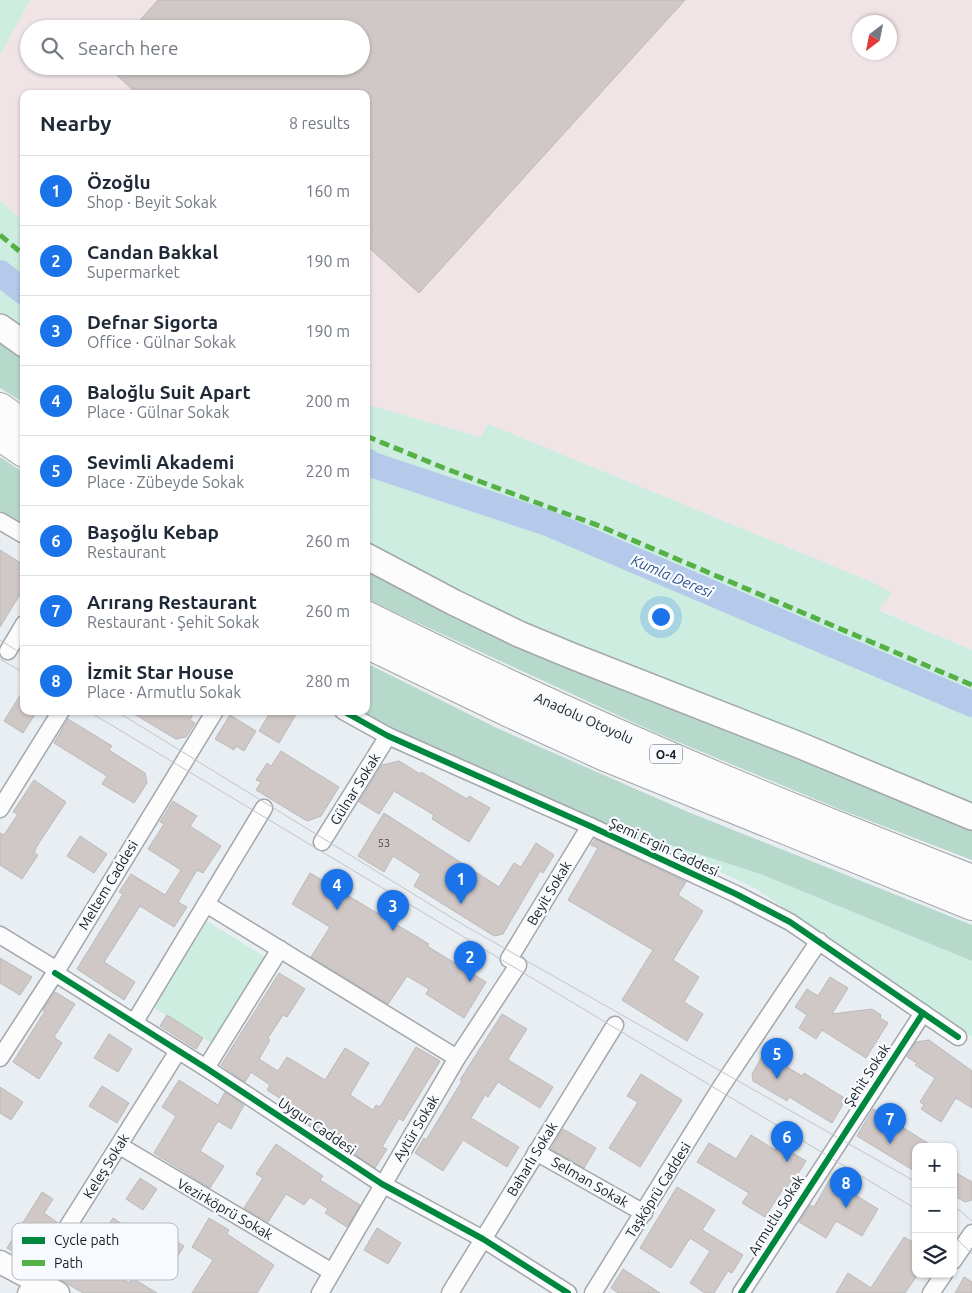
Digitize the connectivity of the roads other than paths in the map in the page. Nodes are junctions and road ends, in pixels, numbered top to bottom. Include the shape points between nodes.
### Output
1 (0, 327) edge
2 (20, 341) edge
3 (0, 408) edge
4 (20, 421) edge
5 (0, 437) edge
6 (20, 450) edge
7 (0, 521) edge
8 (20, 533) edge
9 (370, 558) edge
10 (370, 617) edge
11 (20, 631) edge
12 (370, 646) edge
13 (8, 651) dead end
14 (58, 715) edge
15 (213, 715) edge
16 (350, 715) edge
17 (388, 736) junction
18 (2, 800) edge
19 (264, 808) dead end
20 (972, 817) edge
21 (590, 826) junction
22 (322, 842) dead end
23 (972, 879) edge
24 (206, 904) junction
25 (972, 906) edge
26 (0, 935) edge
27 (819, 941) junction
28 (280, 949) junction
29 (513, 962) joint
30 (56, 972) junction
31 (923, 1013) junction
32 (134, 1023) junction
33 (615, 1024) dead end
34 (958, 1037) dead end
35 (178, 1051) junction
36 (0, 1058) edge
37 (457, 1058) junction
38 (206, 1068) junction
39 (120, 1146) junction
40 (832, 1150) joint
41 (536, 1152) junction
42 (382, 1184) junction
43 (644, 1213) junction
44 (70, 1223) edge
45 (972, 1233) edge
46 (483, 1239) junction
47 (957, 1255) edge
48 (0, 1262) edge
49 (12, 1272) edge
50 (332, 1272) junction
51 (941, 1278) edge
52 (29, 1287) edge
53 (58, 1293) edge
54 (320, 1293) edge
55 (450, 1293) edge
56 (568, 1293) edge
57 (593, 1293) edge
58 (741, 1293) edge
59 (931, 1293) edge

1 - 2 main road
3 - 4 highway
5 - 6 highway
7 - 8 street
9 - 20 main road via 519,634
10 - 23 highway, Anadolu Otoyolu / O-4 via 648,747
11 - 13 street
12 - 25 highway, Anadolu Otoyolu / O-4 via 603,756
14 - 18 street
15 - 30 street, Meltem Caddesi
16 - 17 street, Şemi Ergin Caddesi
17 - 21 street, Şemi Ergin Caddesi
17 - 22 street, Gülnar Sokak
19 - 24 street
21 - 27 street, Şemi Ergin Caddesi via 736,894
21 - 29 street, Beyit Sokak
24 - 28 street
24 - 32 street
26 - 30 street, Uygur Caddesi
27 - 31 street, Şemi Ergin Caddesi
27 - 43 street, Taşköprü Caddesi via 722,1087
28 - 37 street
28 - 38 street
29 - 37 street, Aytür Sokak
30 - 32 street, Uygur Caddesi
30 - 36 street, Meltem Caddesi
31 - 34 street, Şemi Ergin Caddesi
31 - 40 street, Şehit Sokak
32 - 35 street, Uygur Caddesi
33 - 41 street, Baharlı Sokak
35 - 38 street, Uygur Caddesi
35 - 39 street, Keleş Sokak
37 - 42 street, Aytür Sokak
38 - 42 street, Uygur Caddesi
39 - 44 street, Keleş Sokak
39 - 50 street, Vezirköprü Sokak
40 - 58 street, Armutlu Sokak
41 - 43 street, Selman Sokak
41 - 46 street, Baharlı Sokak
42 - 46 street, Uygur Caddesi
42 - 50 street, Aytür Sokak
43 - 57 street, Taşköprü Caddesi
45 - 47 street
46 - 55 street, Baharlı Sokak
46 - 56 street, Uygur Caddesi
48 - 49 street
50 - 54 street, Aytür Sokak
51 - 59 street
52 - 53 street

